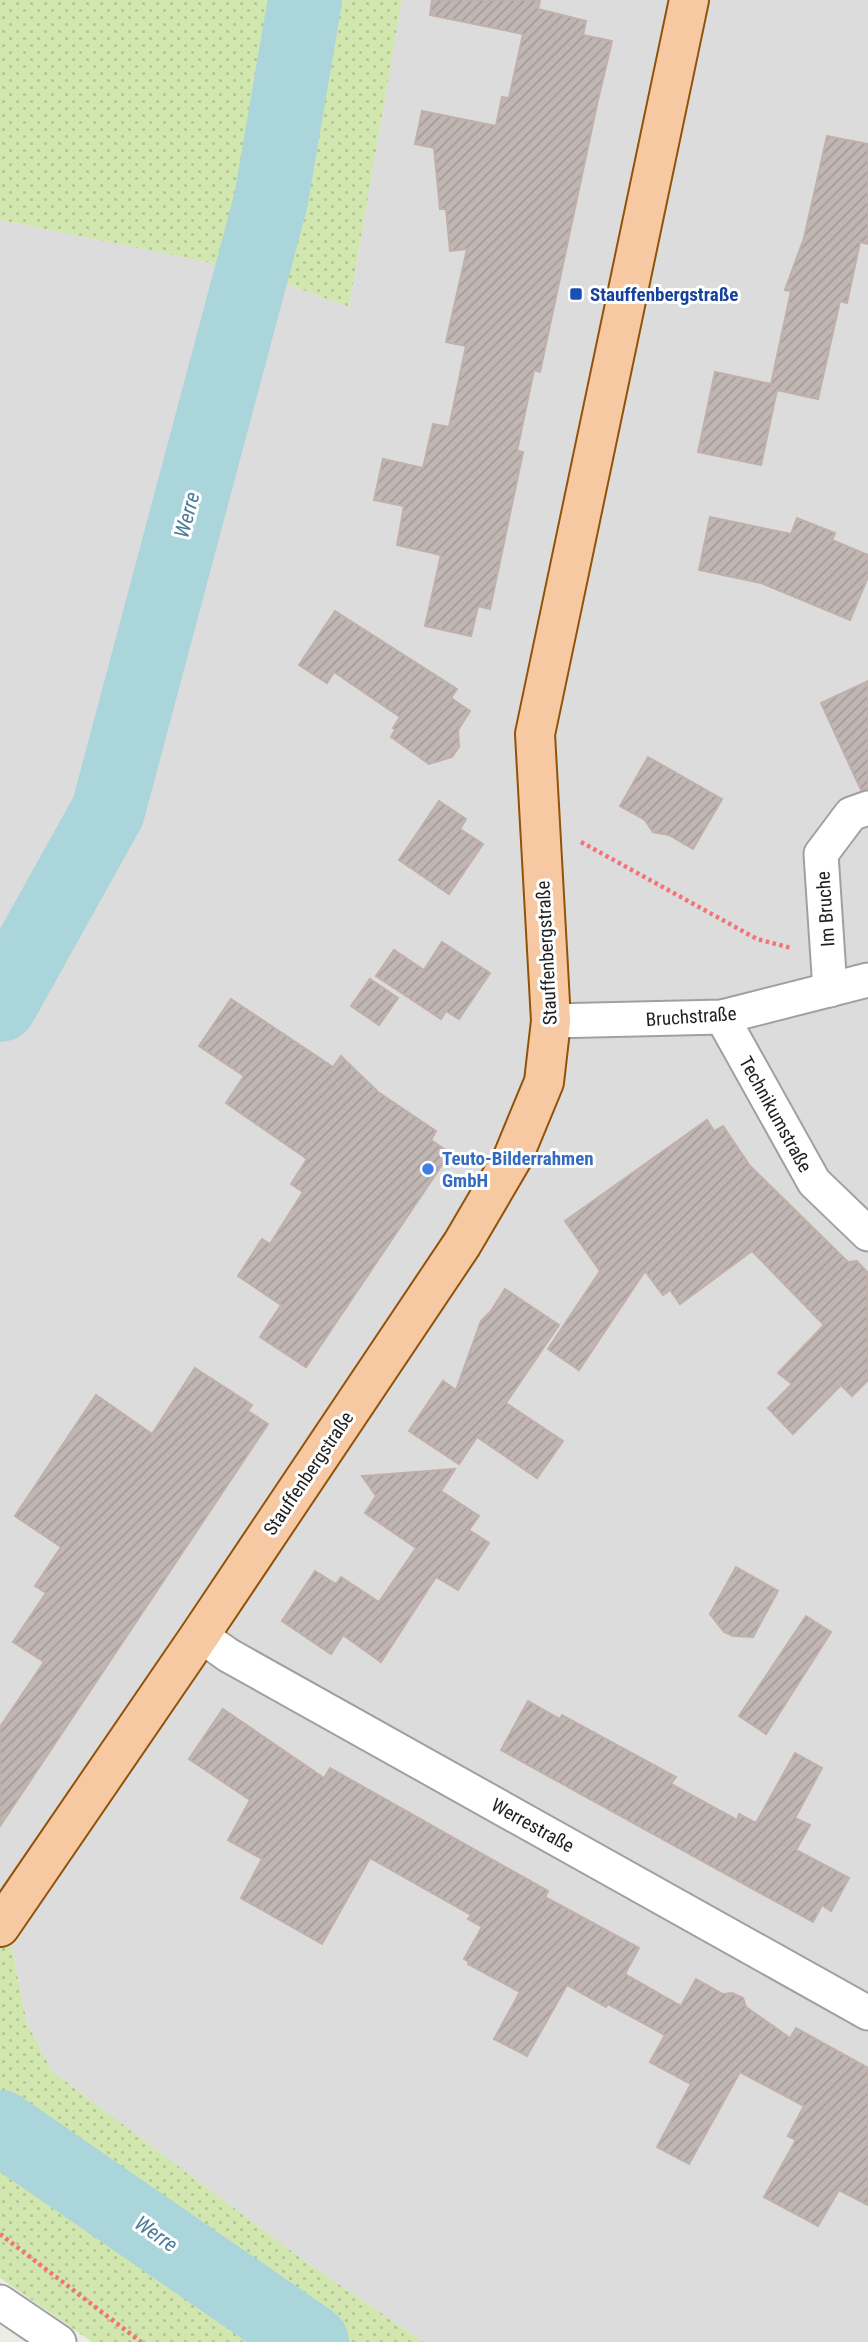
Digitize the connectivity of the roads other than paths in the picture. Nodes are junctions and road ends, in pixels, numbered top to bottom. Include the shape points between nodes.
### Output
1 (689, 0) edge
2 (868, 808) edge
3 (830, 974) junction
4 (868, 980) edge
5 (722, 1017) junction
6 (551, 1021) junction
7 (868, 1234) edge
8 (200, 1635) junction
9 (0, 1927) edge
10 (868, 2013) edge
11 (0, 2302) edge
12 (59, 2342) edge

1 - 6 main road, Stauffenbergstraße via 535,734
2 - 3 street, Im Bruche via 852,814 821,853
3 - 4 street, Bruchstraße
3 - 5 street, Bruchstraße
5 - 6 street, Bruchstraße
5 - 7 street, Technikumstraße via 814,1182
6 - 8 main road, Stauffenbergstraße via 544,1082 513,1157 462,1244
8 - 9 main road, Stauffenbergstraße
8 - 10 street, Werrestraße via 228,1655
11 - 12 street

